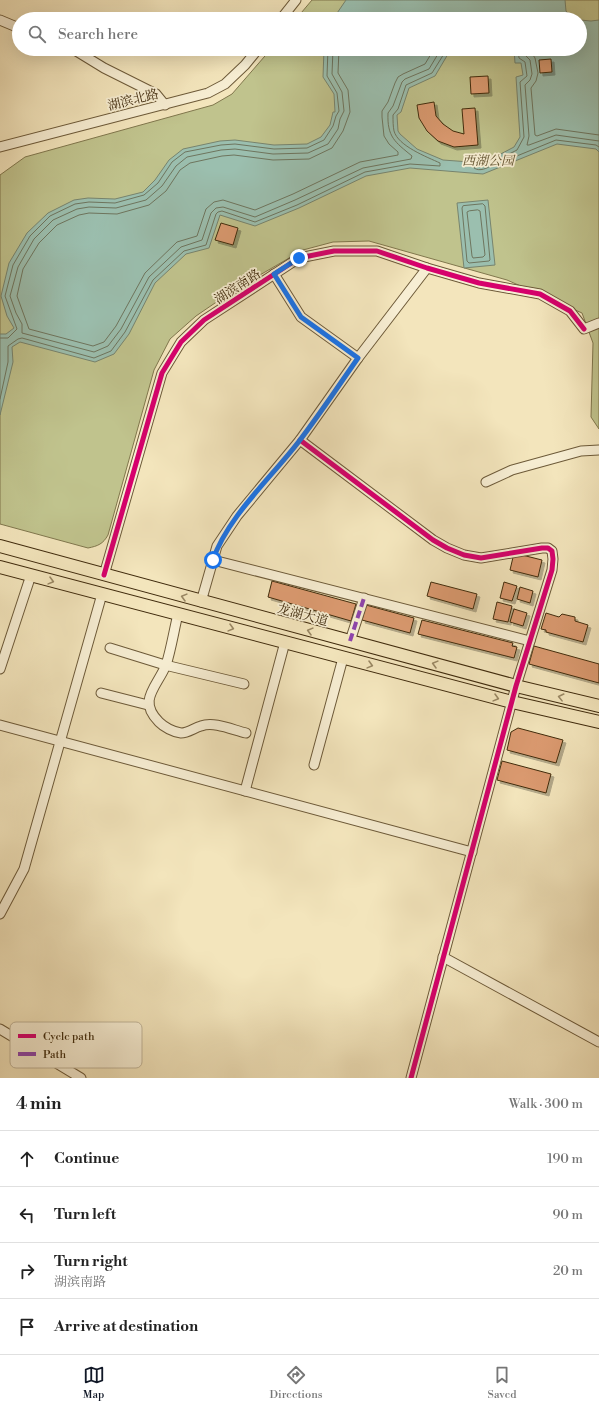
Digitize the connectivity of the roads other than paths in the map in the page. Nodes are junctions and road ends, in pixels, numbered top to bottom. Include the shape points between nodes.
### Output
1 (296, 0) edge
2 (287, 12) edge
3 (0, 20) edge
4 (12, 25) edge
5 (84, 56) edge
6 (252, 56) edge
7 (165, 105) junction
8 (0, 147) edge
9 (427, 268) junction
10 (274, 274) junction
11 (599, 323) edge
12 (358, 358) junction
13 (300, 440) junction
14 (599, 450) edge
15 (486, 482) dead end
16 (0, 546) edge
17 (213, 560) junction
18 (0, 567) edge
19 (31, 575) junction
20 (104, 575) junction
21 (102, 594) junction
22 (364, 598) junction
23 (201, 602) junction
24 (178, 614) junction
25 (530, 641) junction
26 (285, 642) junction
27 (350, 642) junction
28 (110, 648) dead end
29 (343, 658) junction
30 (166, 665) junction
31 (0, 669) edge
32 (244, 684) dead end
33 (516, 686) junction
34 (101, 694) dead end
35 (512, 702) junction
36 (148, 706) junction
37 (599, 706) edge
38 (599, 722) edge
39 (0, 725) edge
40 (246, 733) dead end
41 (60, 741) junction
42 (314, 765) dead end
43 (244, 791) junction
44 (472, 852) junction
45 (0, 914) edge
46 (444, 957) junction
47 (0, 1029) edge
48 (10, 1035) edge
49 (599, 1042) edge
50 (64, 1068) edge
51 (81, 1078) edge
52 (411, 1078) edge

1 - 2 street
3 - 4 street
5 - 7 street via 156,94
6 - 7 street, 湖滨北路 via 225,84 208,93
7 - 8 street, 湖滨北路
9 - 10 street, 湖滨南路 via 377,251 334,250 299,258
9 - 11 street, 湖滨南路 via 479,283 540,294 570,311 584,329
9 - 12 street
10 - 12 street via 301,317
10 - 20 street, 湖滨南路 via 204,320 181,342 162,373
12 - 13 street
13 - 17 street via 237,516 217,546
13 - 25 street via 447,548 481,558 542,548 552,551 552,570
14 - 15 street via 581,451 512,470
16 - 20 main road, 龙湖大道
17 - 22 street
17 - 23 street
18 - 19 main road
19 -> 21 main road
19 - 31 street
23 -> 20 main road, 龙湖大道
21 - 24 main road
21 - 41 street
22 - 25 street
22 - 27 street
27 -> 23 main road, 龙湖大道
24 -> 26 main road
24 - 30 street
25 - 33 street
26 - 29 main road
26 - 43 street
33 -> 27 main road, 龙湖大道
28 - 30 street
29 -> 35 main road
29 - 42 street
30 - 32 street
30 - 36 street via 150,695
33 - 35 street
37 -> 33 main road, 龙湖大道
34 - 36 street
35 - 38 main road
35 - 44 street
36 - 40 street via 164,727 181,733 211,724
39 - 41 street
41 - 43 street
41 - 45 street via 24,869
43 - 44 street
44 - 46 street
46 - 49 street
46 - 52 street
47 - 48 street
50 - 51 street

